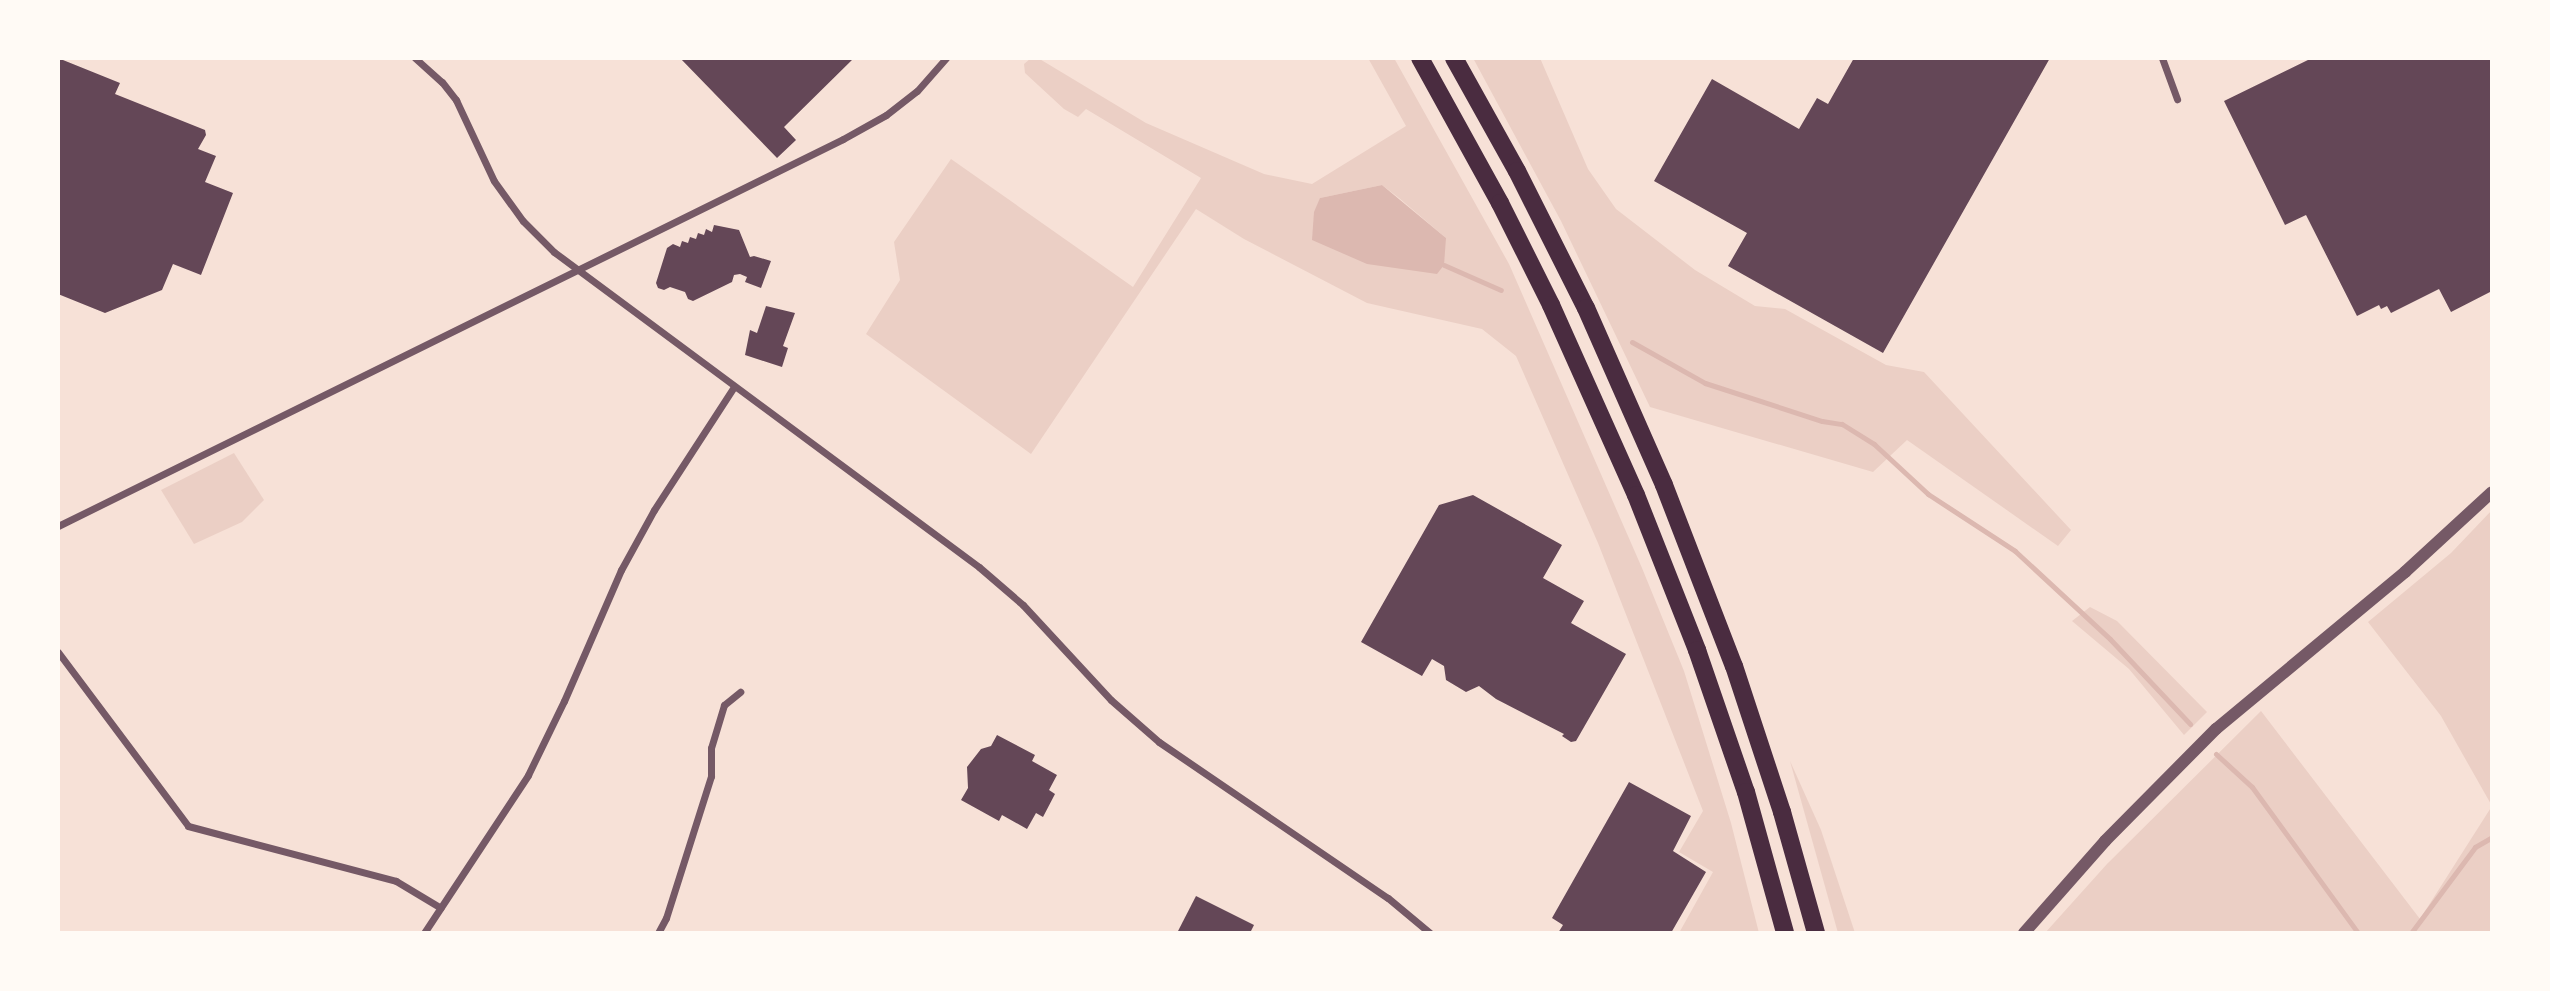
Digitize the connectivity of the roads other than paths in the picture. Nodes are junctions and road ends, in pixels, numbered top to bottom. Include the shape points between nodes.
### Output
1 (415, 58) edge
2 (946, 58) edge
3 (1420, 58) edge
4 (1454, 58) edge
5 (2162, 58) edge
6 (2177, 99) dead end
7 (576, 271) junction
8 (734, 387) junction
9 (2492, 492) edge
10 (58, 526) edge
11 (58, 652) edge
12 (740, 692) dead end
13 (441, 908) junction
14 (427, 932) edge
15 (658, 933) edge
16 (1430, 933) edge
17 (1785, 933) edge
18 (1816, 933) edge
19 (2024, 933) edge

1 - 7 street via 456,100 494,181 523,221
2 - 7 street via 917,91 886,115
3 - 17 highway via 1540,282 1636,495 1741,779
4 - 18 highway via 1586,308 1664,485 1738,678
5 - 6 street
7 - 8 street
7 - 10 street
8 - 13 street via 621,570 528,775
8 - 16 street via 979,567 1159,742 1388,898
9 - 19 street via 2411,567 2216,729 2105,841
11 - 13 street via 188,826 396,881
12 - 15 street via 724,705 710,748 711,776
13 - 14 street

